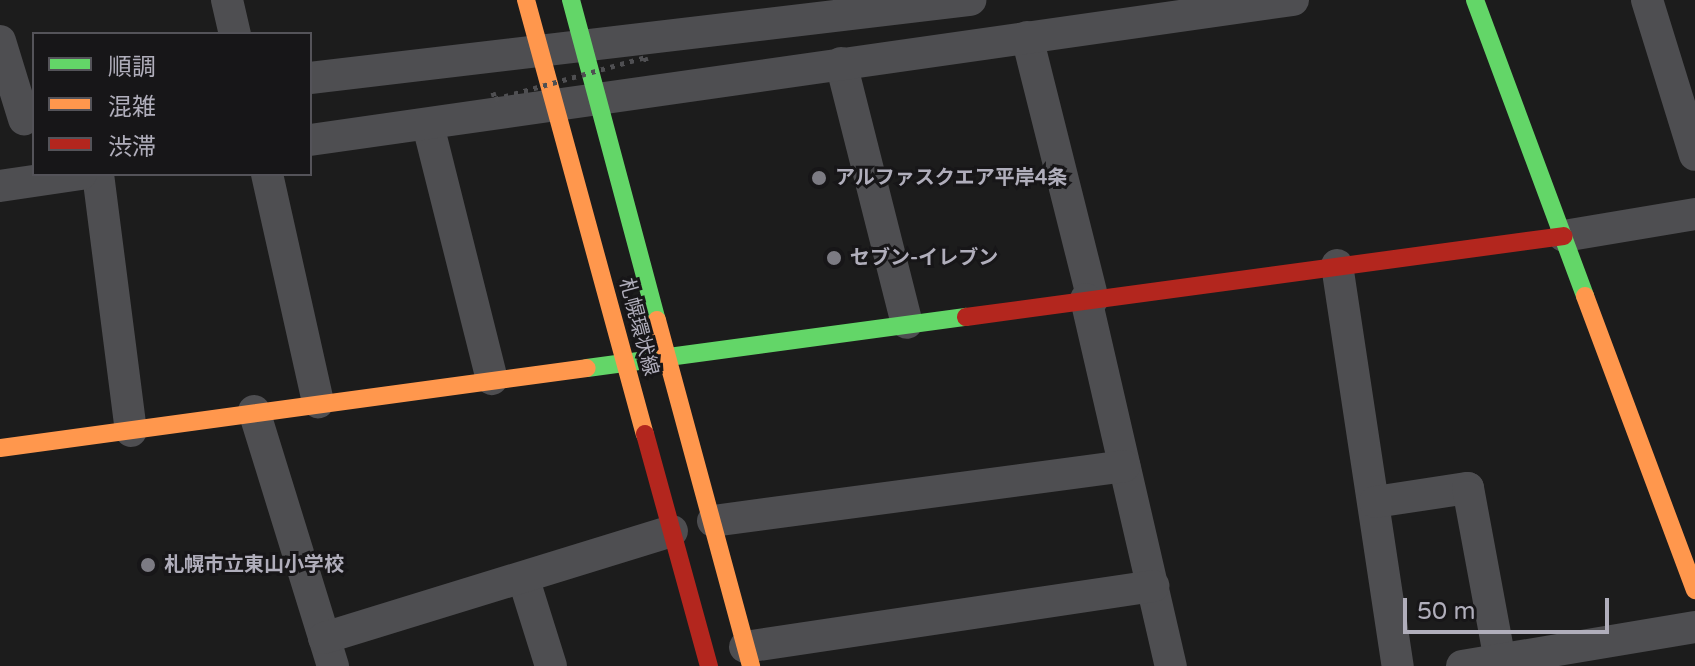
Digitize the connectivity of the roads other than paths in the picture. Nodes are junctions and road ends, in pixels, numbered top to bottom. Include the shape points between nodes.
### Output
1 (227, 0) edge
2 (526, 0) edge
3 (571, 0) edge
4 (970, 0) edge
5 (1293, 0) edge
6 (1475, 0) edge
7 (1647, 0) edge
8 (921, 3) edge
9 (235, 32) edge
10 (1027, 37) junction
11 (0, 41) edge
12 (583, 47) junction
13 (931, 50) junction
14 (541, 52) junction
15 (841, 63) junction
16 (312, 78) edge
17 (596, 99) junction
18 (555, 106) junction
19 (19, 119) edge
20 (428, 125) junction
21 (312, 140) edge
22 (1695, 155) edge
23 (68, 176) edge
24 (98, 176) edge
25 (267, 176) edge
26 (0, 186) edge
27 (1695, 214) edge
28 (1564, 236) junction
29 (1337, 265) junction
30 (1090, 299) junction
31 (907, 323) junction
32 (666, 354) junction
33 (624, 360) junction
34 (492, 379) junction
35 (318, 402) junction
36 (254, 411) junction
37 (131, 431) junction
38 (0, 448) edge
39 (1124, 466) junction
40 (1375, 502) junction
41 (713, 521) junction
42 (672, 531) junction
43 (524, 580) junction
44 (1153, 586) junction
45 (1695, 590) edge
46 (1695, 627) edge
47 (329, 652) edge
48 (748, 656) edge
49 (1500, 660) junction
50 (551, 666) edge
51 (709, 666) edge
52 (1171, 666) edge
53 (1398, 666) edge
54 (1462, 666) edge

1 - 9 street
2 - 14 street, 札幌環状線
3 - 12 street, 札幌環状線
4 - 8 street
5 - 10 street
6 - 28 street
7 - 22 street
8 - 12 street
8 - 13 street
10 - 13 street
10 - 30 street
11 - 19 street
12 - 14 street
12 - 17 street, 札幌環状線
13 - 15 street
14 - 16 street via 513,50
14 - 18 street, 札幌環状線
15 - 17 street
15 - 31 street
17 - 18 street
17 - 32 street, 札幌環状線
18 - 20 street
18 - 33 street, 札幌環状線
20 - 21 street
20 - 34 street
23 - 26 street
24 - 37 street
25 - 35 street
27 - 28 street
28 - 29 street
28 - 45 street
29 - 30 street
29 - 40 street
30 - 31 street
30 - 39 street
31 - 32 street
32 - 33 street
32 - 41 street, 札幌環状線
33 - 34 street
33 - 42 street, 札幌環状線
34 - 35 street
35 - 36 street
36 - 37 street
36 - 47 street
37 - 38 street
39 - 41 street
39 - 44 street
40 - 49 street via 1468,488
40 - 53 street
41 - 48 street, 札幌環状線
42 - 43 street
42 - 51 street, 札幌環状線
43 - 47 street
43 - 50 street
44 - 48 street
44 - 52 street
46 - 49 street
49 - 54 street

